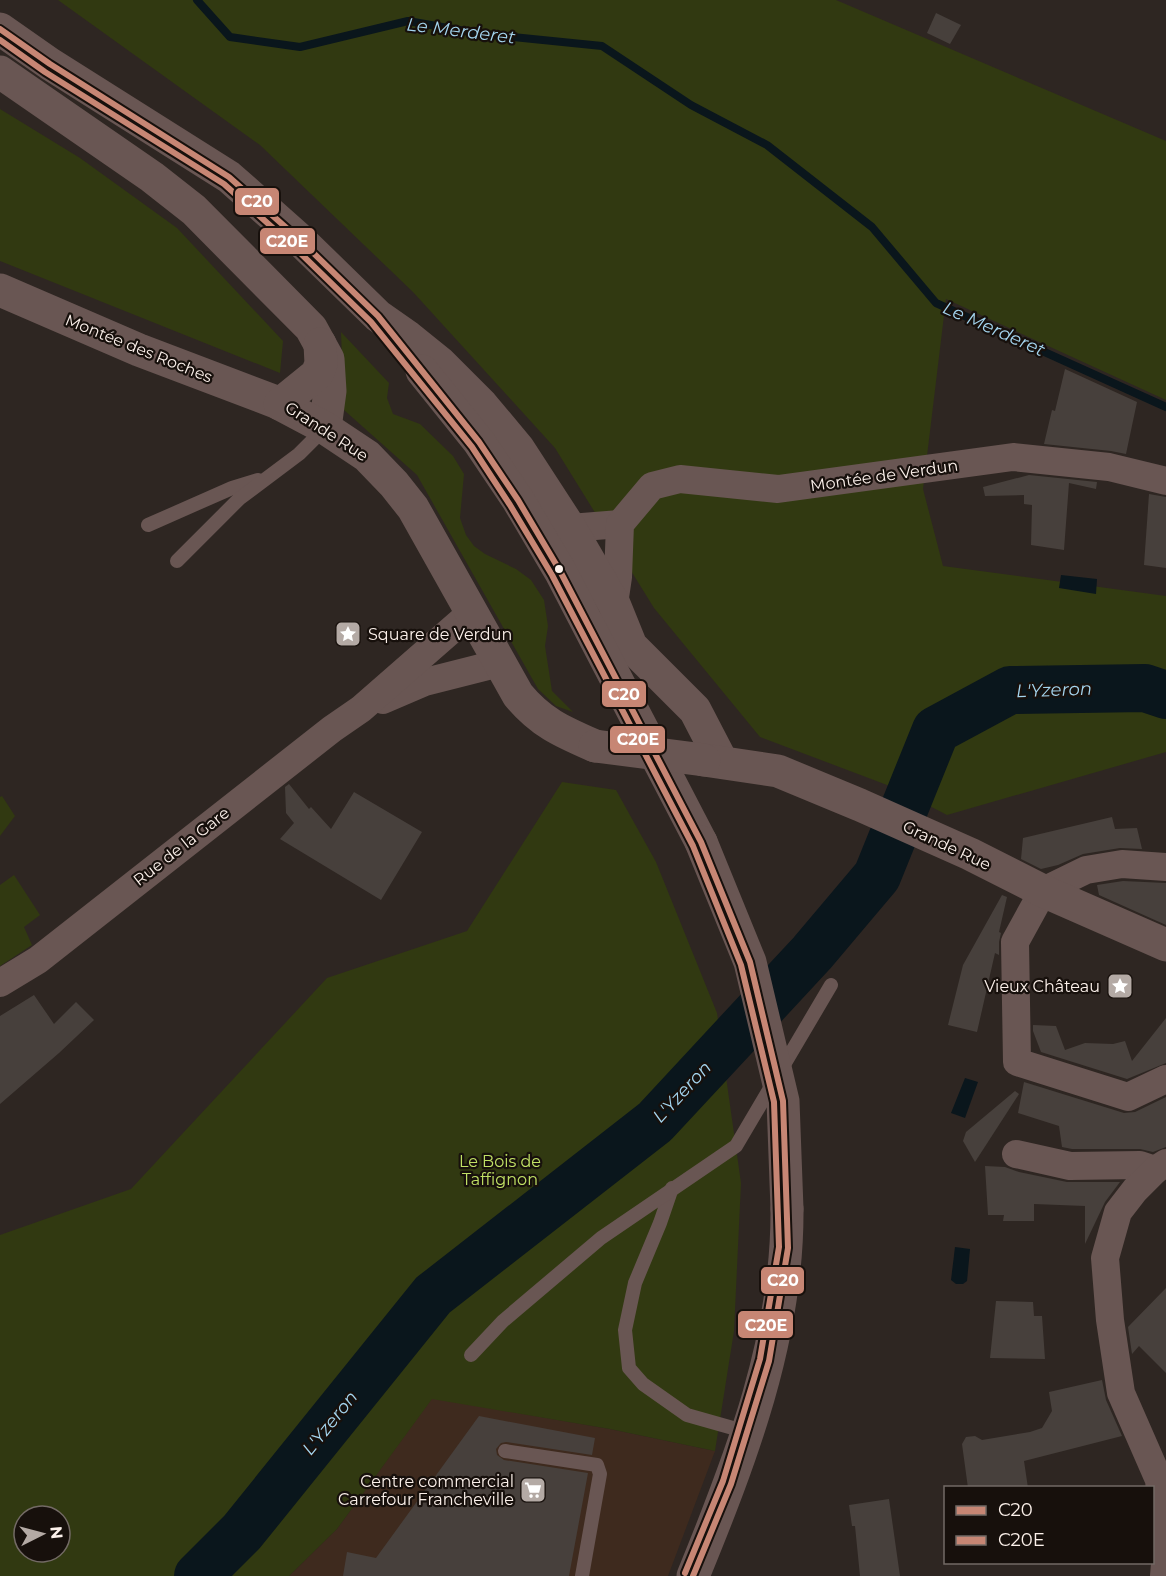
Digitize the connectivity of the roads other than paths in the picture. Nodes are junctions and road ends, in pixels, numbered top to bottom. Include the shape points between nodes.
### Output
1 (0, 29) edge
2 (0, 72) edge
3 (0, 290) edge
4 (378, 316) junction
5 (320, 342) junction
6 (280, 404) junction
7 (325, 428) junction
8 (268, 477) junction
9 (1166, 481) edge
10 (620, 524) junction
11 (148, 525) dead end
12 (570, 528) junction
13 (177, 561) dead end
14 (614, 604) junction
15 (472, 612) junction
16 (500, 663) junction
17 (362, 709) junction
18 (713, 761) junction
19 (1166, 867) edge
20 (1033, 886) junction
21 (1166, 945) edge
22 (0, 983) edge
23 (831, 985) dead end
24 (1166, 1079) edge
25 (1016, 1154) dead end
26 (1160, 1167) edge
27 (672, 1188) junction
28 (471, 1355) dead end
29 (747, 1432) junction
30 (505, 1451) dead end
31 (582, 1576) edge
32 (693, 1576) edge
33 (1164, 1576) edge

1 - 4 street via 229,177
2 - 5 street via 194,210 311,328
3 - 6 street, Montée des Roches via 138,350
4 - 12 street via 438,362 482,405 518,448
4 - 29 street, bridge via 479,442 560,572 701,842 750,962 783,1101 788,1248 769,1361
5 - 6 street, Grande Rue via 321,364 317,374
5 - 7 street via 328,359 330,392
6 - 7 street, Grande Rue
7 - 8 lane
7 - 15 street, Grande Rue via 367,456 404,495
8 - 11 lane via 232,488
8 - 13 lane via 239,499
9 - 10 street, Montée de Verdun via 1109,467 1013,457 778,489 680,479 652,486
10 - 12 street
10 - 14 street
12 - 14 street
14 - 18 street via 631,646 695,711
15 - 16 street, Grande Rue
15 - 17 street, Rue de la Gare
16 - 17 street, Rue de la Gare via 425,682
16 - 18 street, Grande Rue, bridge via 528,707 557,730 595,746
17 - 22 street, Rue de la Gare via 38,960
18 - 20 street, Grande Rue via 778,771
19 - 20 street via 1122,864
20 - 21 street, Grande Rue
20 - 24 street via 1015,942 1017,1062 1128,1097
23 - 27 lane via 736,1146
25 - 26 street via 1070,1166
26 - 33 street via 1118,1212 1105,1258 1121,1393 1159,1480 1166,1552
27 - 28 lane via 601,1238 503,1321
27 - 29 lane via 635,1282 625,1330 629,1368 643,1384 687,1415
29 - 32 street via 731,1484
30 - 31 lane via 597,1465 600,1474

